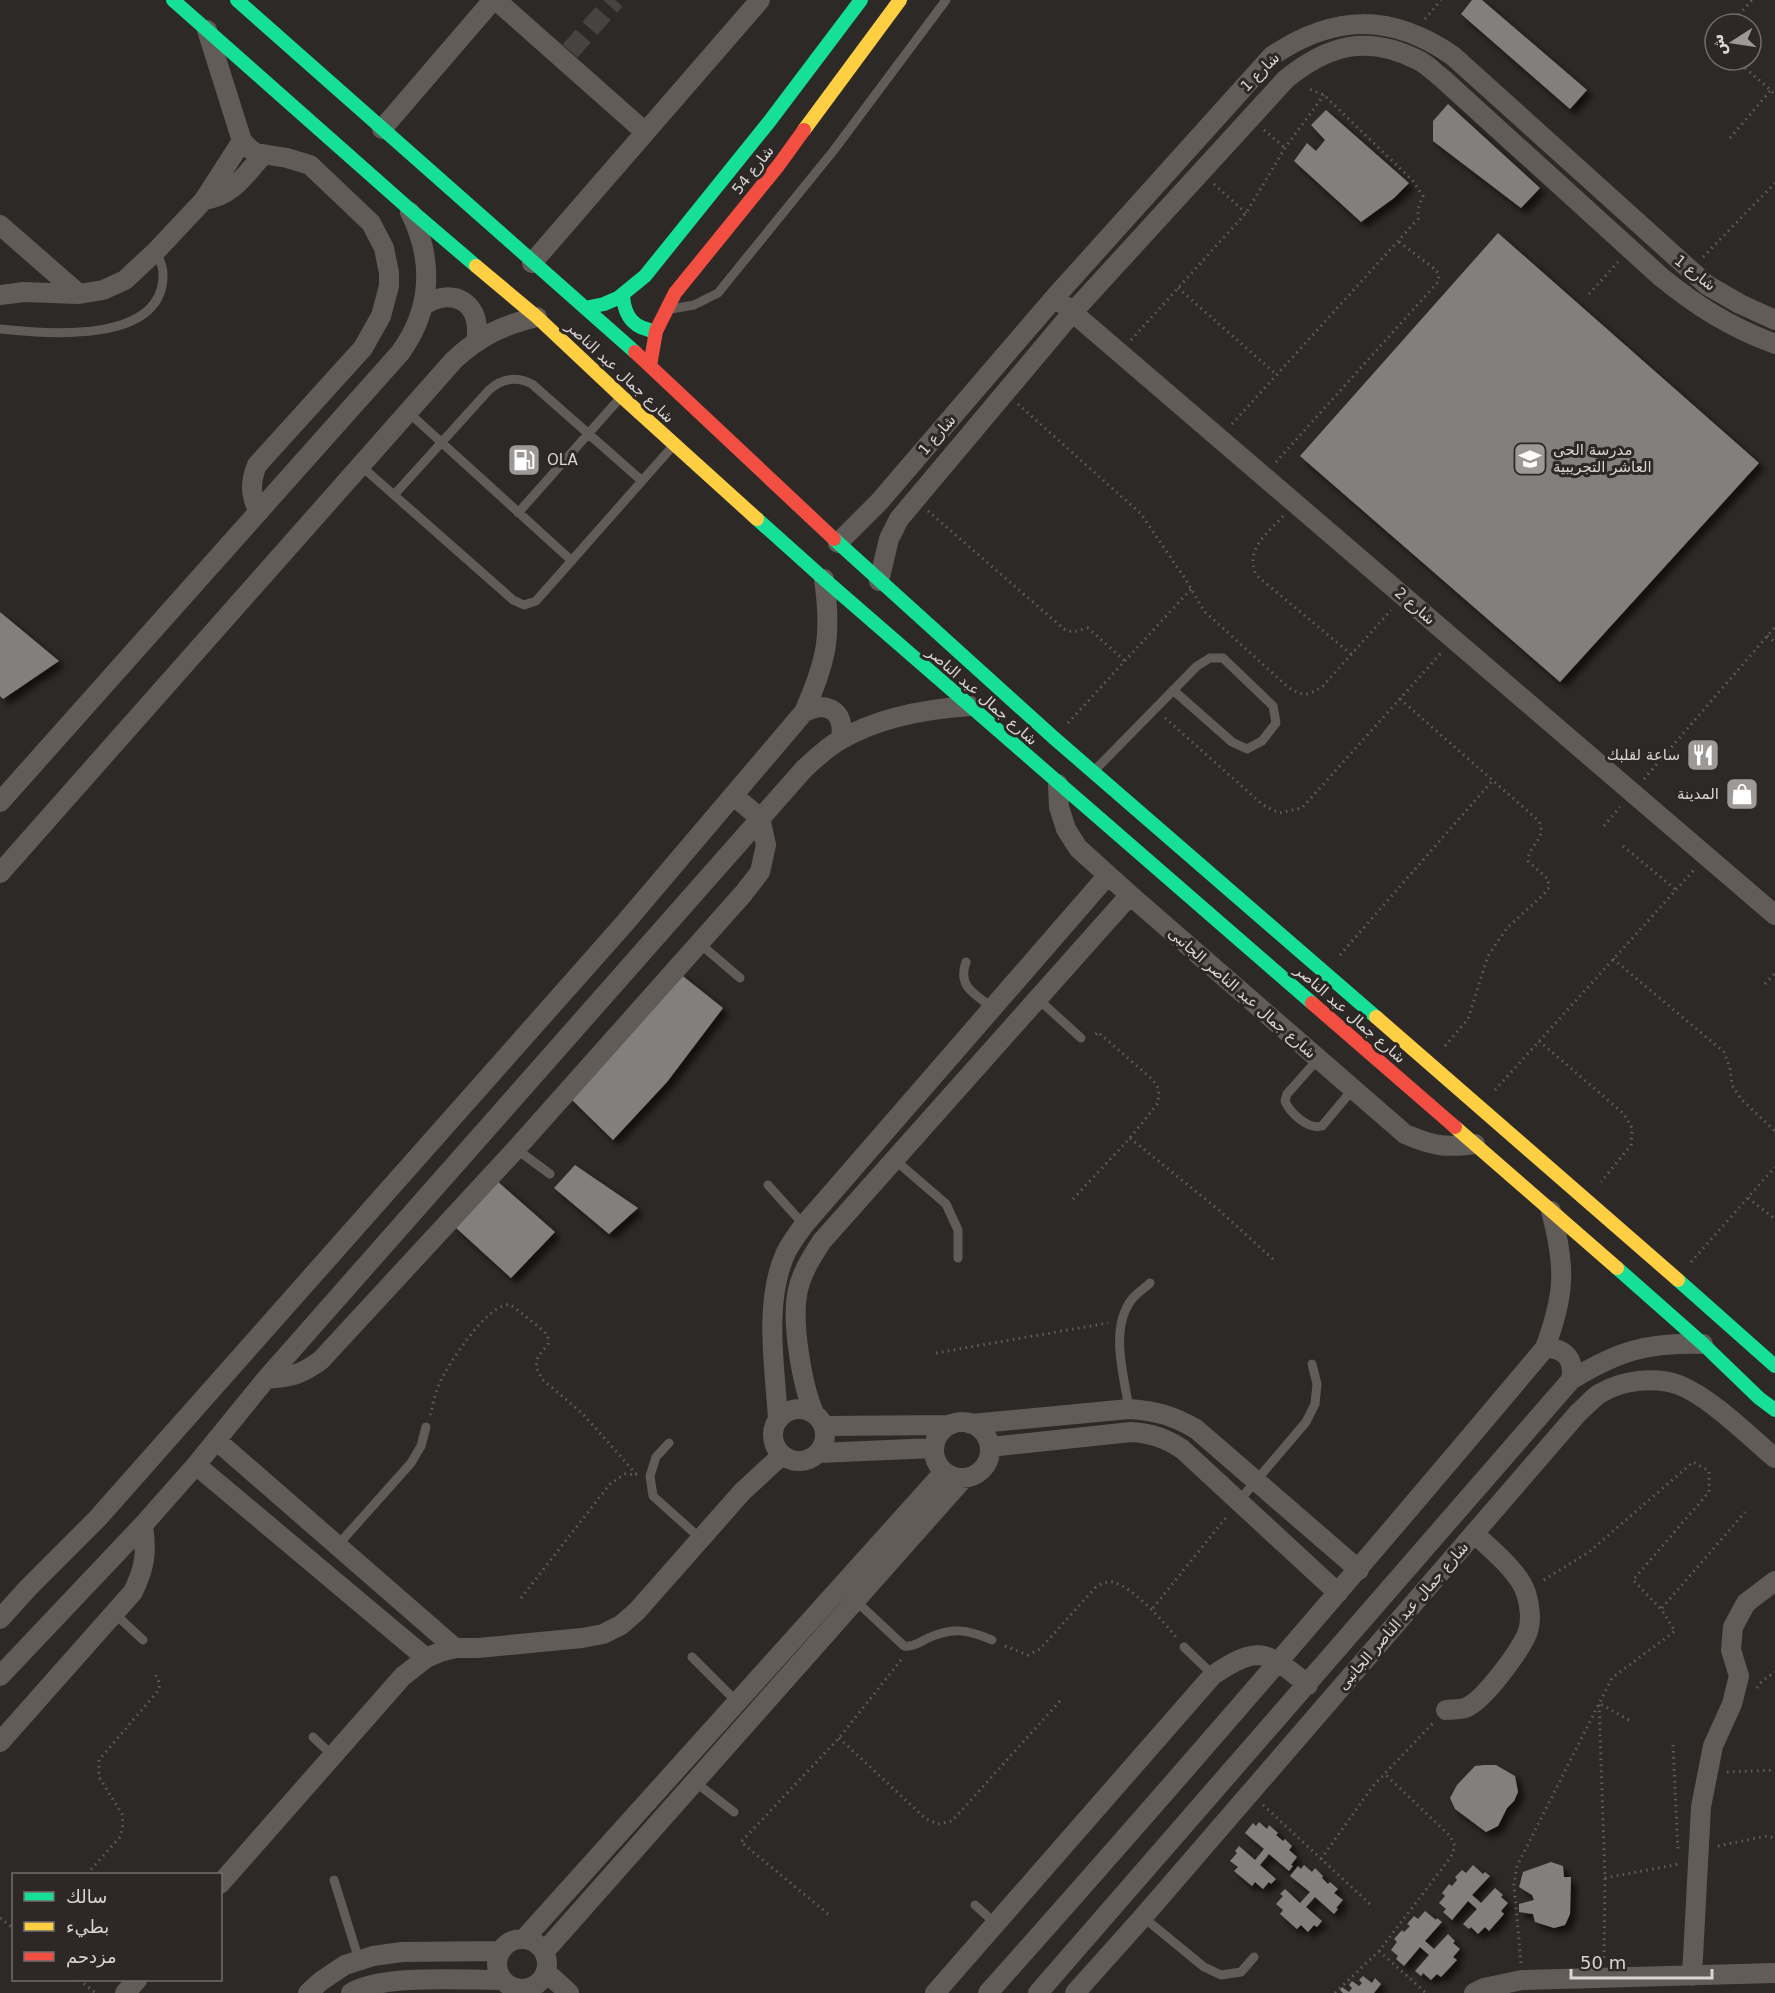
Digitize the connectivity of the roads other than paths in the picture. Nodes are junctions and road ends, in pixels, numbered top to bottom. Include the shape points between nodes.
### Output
1 (173, 0) edge
2 (237, 0) edge
3 (494, 0) edge
4 (760, 0) edge
5 (861, 0) edge
6 (900, 0) edge
7 (946, 0) edge
8 (207, 30) junction
9 (382, 129) junction
10 (645, 132) junction
11 (242, 141) junction
12 (263, 155) junction
13 (204, 200) junction
14 (408, 207) junction
15 (0, 225) edge
16 (156, 251) junction
17 (532, 263) junction
18 (79, 294) junction
19 (0, 295) edge
20 (623, 297) junction
21 (1055, 297) junction
22 (423, 306) junction
23 (585, 309) junction
24 (666, 309) junction
25 (1072, 313) junction
26 (537, 317) junction
27 (1775, 320) edge
28 (0, 329) edge
29 (657, 331) junction
30 (476, 341) junction
31 (1775, 344) edge
32 (650, 366) junction
33 (621, 396) junction
34 (408, 412) junction
35 (589, 434) junction
36 (441, 442) junction
37 (675, 444) junction
38 (360, 465) junction
39 (642, 481) junction
40 (394, 495) junction
41 (259, 512) junction
42 (518, 513) junction
43 (838, 543) junction
44 (572, 561) junction
45 (824, 579) junction
46 (879, 581) junction
47 (1173, 690) junction
48 (970, 706) junction
49 (804, 712) junction
50 (841, 739) junction
51 (1093, 772) junction
52 (1058, 784) junction
53 (734, 796) junction
54 (0, 802) edge
55 (760, 818) junction
56 (0, 873) edge
57 (1108, 875) junction
58 (1130, 896) junction
59 (1775, 915) edge
60 (624, 924) junction
61 (699, 943) junction
62 (649, 946) junction
63 (966, 962) dead end
64 (740, 978) dead end
65 (1038, 999) junction
66 (993, 1008) junction
67 (1081, 1038) road end
68 (1318, 1059) junction
69 (943, 1065) junction
70 (963, 1084) junction
71 (1353, 1089) junction
72 (1475, 1144) junction
73 (516, 1149) junction
74 (895, 1160) junction
75 (550, 1174) dead end
76 (768, 1185) dead end
77 (1551, 1211) junction
78 (804, 1226) junction
79 (958, 1258) dead end
80 (1150, 1283) dead end
81 (1703, 1344) junction
82 (1545, 1348) junction
83 (1312, 1364) dead end
84 (1775, 1366) edge
85 (266, 1379) junction
86 (1571, 1380) junction
87 (1129, 1409) junction
88 (1775, 1410) edge
89 (778, 1419) junction
90 (819, 1420) junction
91 (971, 1424) junction
92 (950, 1425) junction
93 (426, 1427) road end
94 (216, 1440) junction
95 (669, 1443) dead end
96 (990, 1447) junction
97 (934, 1448) junction
98 (819, 1453) junction
99 (782, 1455) junction
100 (1775, 1458) edge
101 (196, 1465) junction
102 (944, 1472) junction
103 (963, 1479) junction
104 (1256, 1482) junction
105 (1238, 1502) junction
106 (143, 1525) junction
107 (1474, 1533) junction
108 (701, 1539) junction
109 (332, 1541) junction
110 (309, 1560) junction
111 (1359, 1570) junction
112 (1775, 1581) edge
113 (1338, 1593) junction
114 (856, 1601) junction
115 (114, 1613) junction
116 (0, 1619) edge
117 (143, 1640) dead end
118 (992, 1640) road end
119 (1184, 1647) road end
120 (455, 1648) junction
121 (692, 1657) dead end
122 (426, 1658) junction
123 (1279, 1661) junction
124 (1212, 1675) junction
125 (0, 1676) edge
126 (1308, 1685) junction
127 (737, 1702) junction
128 (1446, 1710) road end
129 (313, 1737) dead end
130 (0, 1742) edge
131 (333, 1756) junction
132 (695, 1782) junction
133 (734, 1812) dead end
134 (334, 1880) dead end
135 (222, 1882) edge
136 (975, 1905) dead end
137 (1143, 1917) junction
138 (995, 1923) junction
139 (524, 1939) junction
140 (501, 1951) junction
141 (544, 1952) junction
142 (1254, 1957) dead end
143 (359, 1960) junction
144 (546, 1972) junction
145 (1775, 1973) edge
146 (1692, 1976) junction
147 (502, 1980) junction
148 (135, 1981) edge
149 (527, 1991) edge
150 (125, 1993) edge
151 (308, 1993) edge
152 (351, 1993) edge
153 (569, 1993) edge
154 (935, 1993) edge
155 (988, 1993) edge
156 (1038, 1993) edge
157 (1075, 1993) edge
158 (1474, 1993) edge

1 - 8 main road, شارع جمال عبد الناصر
2 - 9 main road, شارع جمال عبد الناصر
3 - 9 street
3 - 10 street via 567,56
4 - 10 street
5 - 20 main road, شارع 54 via 708,200
6 - 24 main road, شارع 54
7 - 24 lane via 834,150 718,292 694,305
8 - 11 street
8 - 14 main road, شارع جمال عبد الناصر
9 - 17 main road, شارع جمال عبد الناصر
10 - 17 street
11 - 12 street
11 - 13 street
12 - 13 street via 232,190
12 - 41 street via 310,165 371,223 384,248 389,286 381,316 363,348 257,465 252,492
13 - 16 street
14 - 22 street via 425,255
14 - 26 main road, شارع جمال عبد الناصر
15 - 18 street
16 - 18 street via 125,280 103,290
16 - 28 lane via 163,272 161,293 149,311 131,322 61,333
17 - 23 main road, شارع جمال عبد الناصر
18 - 19 street
20 - 23 main road, شارع 54
20 - 29 main road via 631,322 647,331
21 - 25 street, شارع 2
21 - 27 street, شارع 1 via 1272,56 1306,36 1338,26 1363,24 1412,33 1453,56 1707,285
21 - 43 street, شارع 1 via 879,502
22 - 30 street via 446,296 469,305 476,316
22 - 41 street via 400,353
23 - 32 main road, شارع جمال عبد الناصر
24 - 29 main road, شارع 54
25 - 31 street, شارع 1 via 1286,79 1332,50 1362,45 1392,49 1420,61 1660,277 1694,304 1730,325
25 - 46 street, شارع 1 via 899,519 889,539
25 - 59 street, شارع 2
26 - 30 street via 516,322
26 - 33 main road, شارع جمال عبد الناصر
29 - 32 main road, شارع 54
30 - 34 street
32 - 43 main road, شارع جمال عبد الناصر
33 - 35 lane
33 - 37 main road, شارع جمال عبد الناصر
34 - 36 lane
34 - 38 street
35 - 36 lane via 532,384 509,379 489,390
35 - 39 lane
35 - 42 lane
36 - 40 lane
36 - 42 lane
37 - 39 lane
37 - 45 main road, شارع جمال عبد الناصر
38 - 40 lane
38 - 56 street
39 - 44 lane
40 - 44 lane via 518,604 536,602
41 - 54 street
42 - 44 lane
43 - 46 main road, شارع جمال عبد الناصر
45 - 48 main road, شارع جمال عبد الناصر
45 - 49 street via 829,613 827,647 819,680
46 - 51 main road, شارع جمال عبد الناصر
47 - 47 lane via 1197,666 1210,658 1223,658 1274,706 1276,723 1262,741 1247,749 1232,742
47 - 51 lane
48 - 50 street via 903,715
48 - 52 main road, شارع جمال عبد الناصر
49 - 50 street via 828,708 838,715
49 - 53 street
50 - 55 street via 824,750
51 - 84 main road, شارع جمال عبد الناصر
52 - 57 street, شارع جمال عبد الناصر الجانبى via 1065,829 1078,848
52 - 72 main road, شارع جمال عبد الناصر
53 - 55 street
53 - 60 street
55 - 61 street via 766,845 760,872
55 - 62 street
57 - 58 street, شارع جمال عبد الناصر الجانبى
57 - 66 street
58 - 65 street
58 - 68 street, شارع جمال عبد الناصر الجانبى
60 - 62 street
60 - 116 street via 97,1519
61 - 64 lane
61 - 73 street
62 - 85 street
63 - 66 lane via 964,984
65 - 67 lane
65 - 70 street
66 - 69 street
68 - 71 street, شارع جمال عبد الناصر الجانبى
68 - 71 lane via 1287,1094 1287,1107 1295,1114 1310,1126 1322,1126
69 - 70 street
69 - 78 street
70 - 74 street
71 - 72 street, شارع جمال عبد الناصر الجانبى via 1404,1134 1427,1144
72 - 77 main road, شارع جمال عبد الناصر
73 - 75 lane
73 - 85 street via 321,1360 304,1372
74 - 79 lane via 946,1204 958,1230
74 - 90 street via 822,1241 805,1267 796,1296 804,1384
76 - 78 lane
77 - 81 main road, شارع جمال عبد الناصر
77 - 82 street via 1560,1245 1562,1281 1557,1315
78 - 89 street via 784,1256 774,1291
80 - 87 lane via 1132,1299 1122,1320 1120,1344
81 - 86 street via 1673,1342 1644,1347 1615,1355
81 - 88 main road, شارع جمال عبد الناصر
82 - 86 street via 1555,1348 1570,1360
82 - 111 street
83 - 104 lane via 1317,1384 1315,1404 1306,1422
85 - 94 street
86 - 126 street
87 - 91 street
87 - 104 street via 1175,1417 1196,1429
89 - 90 street via 795,1409 805,1409
89 - 99 street via 773,1434
90 - 92 street
90 - 98 street via 826,1436
91 - 92 street
91 - 96 street via 984,1433
92 - 97 street via 938,1434
93 - 109 lane via 411,1463
94 - 101 street
94 - 109 street
95 - 108 lane via 656,1457 650,1476 653,1496
96 - 103 street via 980,1472
96 - 105 street via 1149,1433 1182,1449
97 - 98 street
97 - 102 street via 934,1457
98 - 99 street via 801,1462
99 - 108 street
100 - 107 street, شارع جمال عبد الناصر الجانبى via 1703,1398 1678,1385 1651,1380 1624,1383 1599,1394 1578,1413
101 - 106 street
101 - 110 street
102 - 103 street
102 - 127 street
103 - 114 street
104 - 105 lane
104 - 111 street
105 - 113 street
106 - 115 street via 143,1571 133,1592
106 - 125 street
107 - 128 street via 1518,1578 1526,1592 1530,1612 1527,1633 1482,1695 1466,1708
107 - 137 street, شارع جمال عبد الناصر الجانبى
108 - 120 street via 637,1611 603,1634
109 - 110 street
109 - 120 street
110 - 122 street
111 - 113 street
112 - 146 street via 1746,1603 1733,1627 1731,1650 1739,1676 1732,1704 1713,1746 1701,1806
113 - 123 street
114 - 118 lane via 904,1646 912,1647 950,1631 972,1631
114 - 132 street
115 - 117 lane
115 - 130 street
119 - 124 lane
120 - 122 street
121 - 127 lane
122 - 131 street via 403,1676
123 - 124 street via 1262,1654 1245,1656
123 - 126 street
123 - 155 street
124 - 138 street
126 - 156 street
127 - 139 street
129 - 131 lane
131 - 135 street
132 - 133 lane
132 - 141 street
134 - 143 lane
136 - 138 lane
137 - 142 lane via 1221,1975 1241,1972
137 - 157 street, شارع جمال عبد الناصر الجانبى
138 - 154 street
139 - 140 street via 507,1944
139 - 141 street
140 - 143 street via 402,1953
140 - 147 street via 497,1965
141 - 144 street
143 - 151 street via 345,1965
144 - 149 street via 542,1981
144 - 153 street
145 - 146 street
146 - 158 street via 1522,1980
147 - 149 street via 508,1986
147 - 152 street via 378,1983
148 - 150 street

